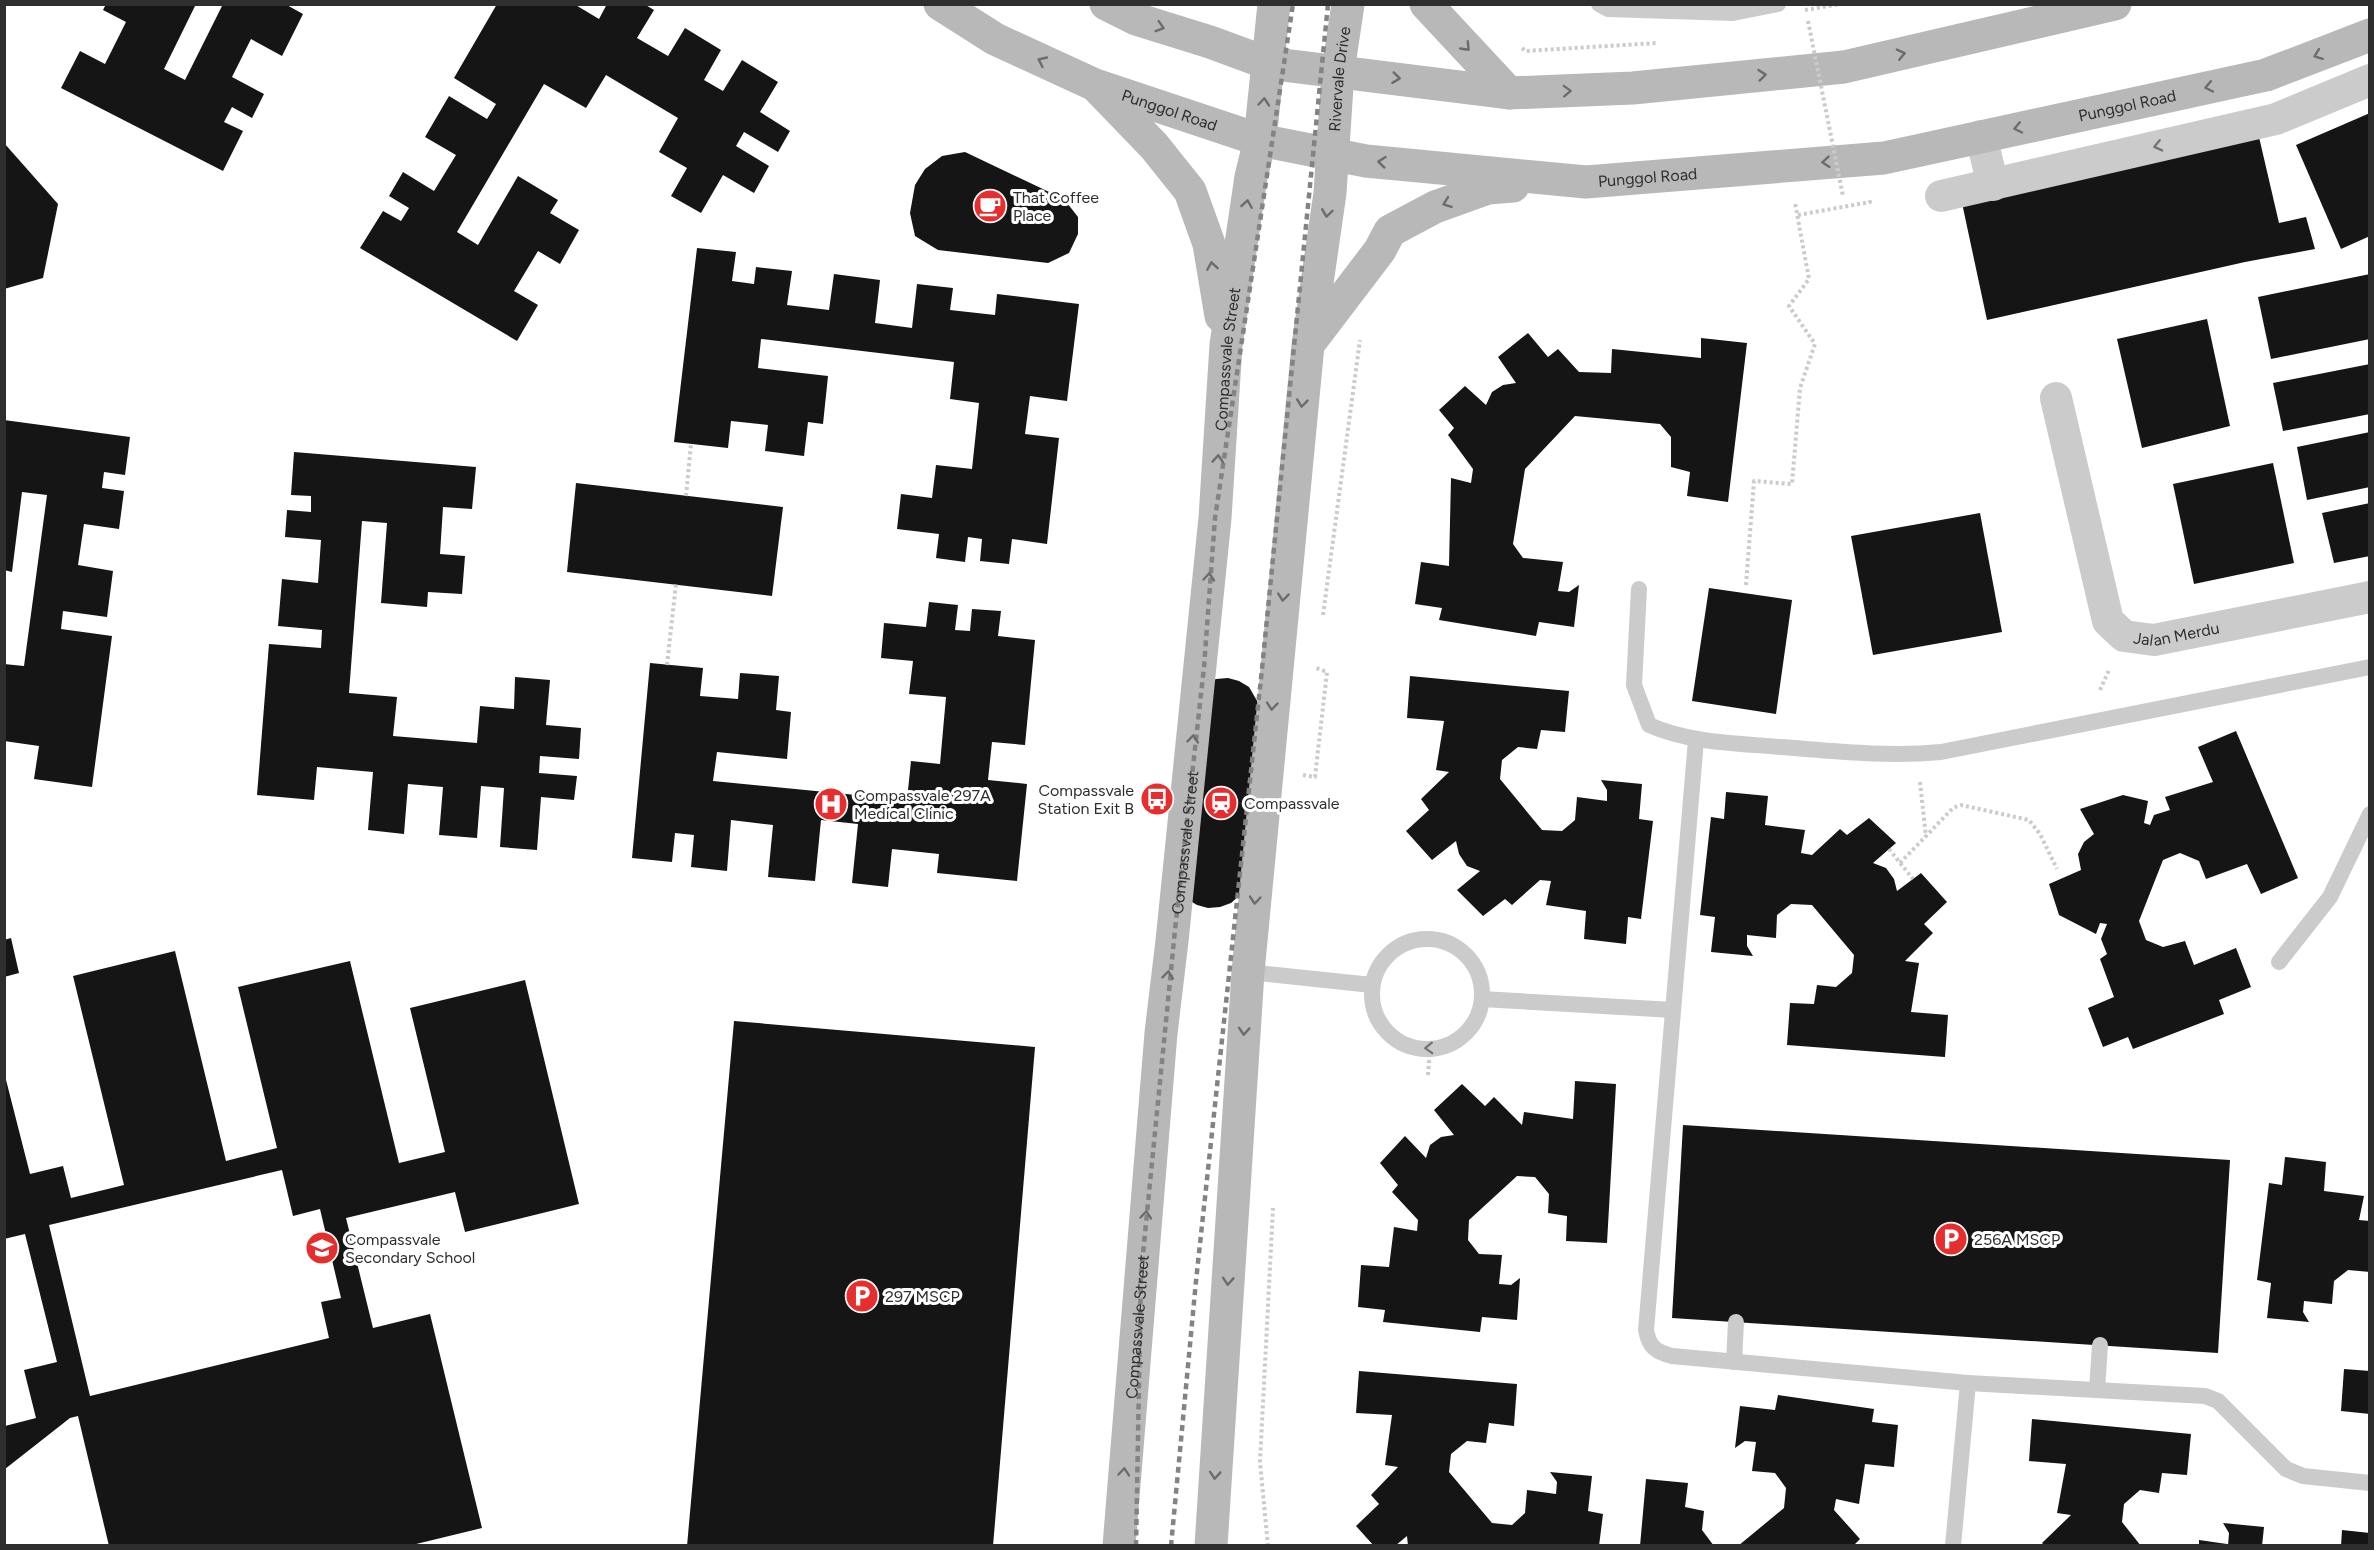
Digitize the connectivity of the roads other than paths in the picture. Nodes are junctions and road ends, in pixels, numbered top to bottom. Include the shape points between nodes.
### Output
1 (940, 4) edge
2 (1106, 4) edge
3 (1274, 4) edge
4 (1348, 4) edge
5 (1426, 4) edge
6 (1599, 4) edge
7 (1778, 4) edge
8 (2115, 4) edge
9 (2370, 35) edge
10 (1267, 63) junction
11 (1338, 70) junction
12 (2266, 75) junction
13 (2370, 80) edge
14 (1095, 85) junction
15 (1509, 93) junction
16 (2276, 119) junction
17 (1981, 136) junction
18 (1260, 140) junction
19 (1332, 155) junction
20 (1586, 182) junction
21 (1993, 185) junction
22 (1941, 196) dead end
23 (1226, 345) junction
24 (1308, 345) junction
25 (2056, 398) dead end
26 (1639, 589) dead end
27 (2370, 597) edge
28 (2370, 667) edge
29 (1696, 740) junction
30 (2370, 814) edge
31 (2279, 962) dead end
32 (1248, 972) junction
33 (1372, 985) junction
34 (1482, 999) junction
35 (1673, 1010) junction
36 (1736, 1322) dead end
37 (2100, 1345) dead end
38 (1734, 1362) junction
39 (1968, 1383) junction
40 (2097, 1390) junction
41 (2370, 1483) edge
42 (1215, 1537) edge
43 (1117, 1540) edge
44 (1953, 1545) edge

14 -> 1 main road, Punggol Road via 995,39
2 -> 10 main road via 1136,19
3 - 10 main road
4 - 11 main road, Rivervale Drive
5 -> 15 main road
6 - 7 lane via 1608,9 1734,13
15 -> 8 main road via 1633,88 1844,67
9 -> 12 main road, Punggol Road
10 - 11 main road
18 -> 10 main road
11 -> 15 main road
11 - 19 main road, Rivervale Drive
12 - 16 street
12 -> 17 main road, Punggol Road
13 - 16 street
14 - 18 main road, Punggol Road
23 -> 14 main road via 1209,244 1190,191 1154,146
16 -> 21 street
17 -> 20 main road, Punggol Road via 1884,158
17 - 21 street
18 - 19 main road, Punggol Road
23 -> 18 main road, Compassvale Street
20 -> 19 main road, Punggol Road
19 -> 24 main road
20 -> 24 main road via 1488,188 1435,207 1390,231
21 - 22 street
43 -> 23 main road, Compassvale Street via 1161,1033 1209,589
24 -> 32 main road
25 - 27 street, Jalan Merdu via 2108,621 2124,636 2154,640
26 - 29 lane via 1634,685 1642,711 1649,725
28 - 29 lane via 1941,753 1874,754
29 - 35 lane
30 - 31 lane via 2330,897
32 - 33 lane
32 -> 42 main road
33 - 34 lane via 1380,965 1394,949 1413,940 1434,938 1454,945 1470,959 1480,977
34 -> 33 lane via 1477,1018 1465,1034 1449,1045 1430,1050 1410,1047 1393,1038 1372,1005
34 - 35 lane
35 - 38 lane via 1646,1330 1648,1341 1660,1353
36 - 38 lane
37 - 40 lane
38 - 39 lane
39 - 40 lane
39 - 44 lane
40 - 41 lane via 2205,1396 2218,1401 2286,1469 2303,1476

